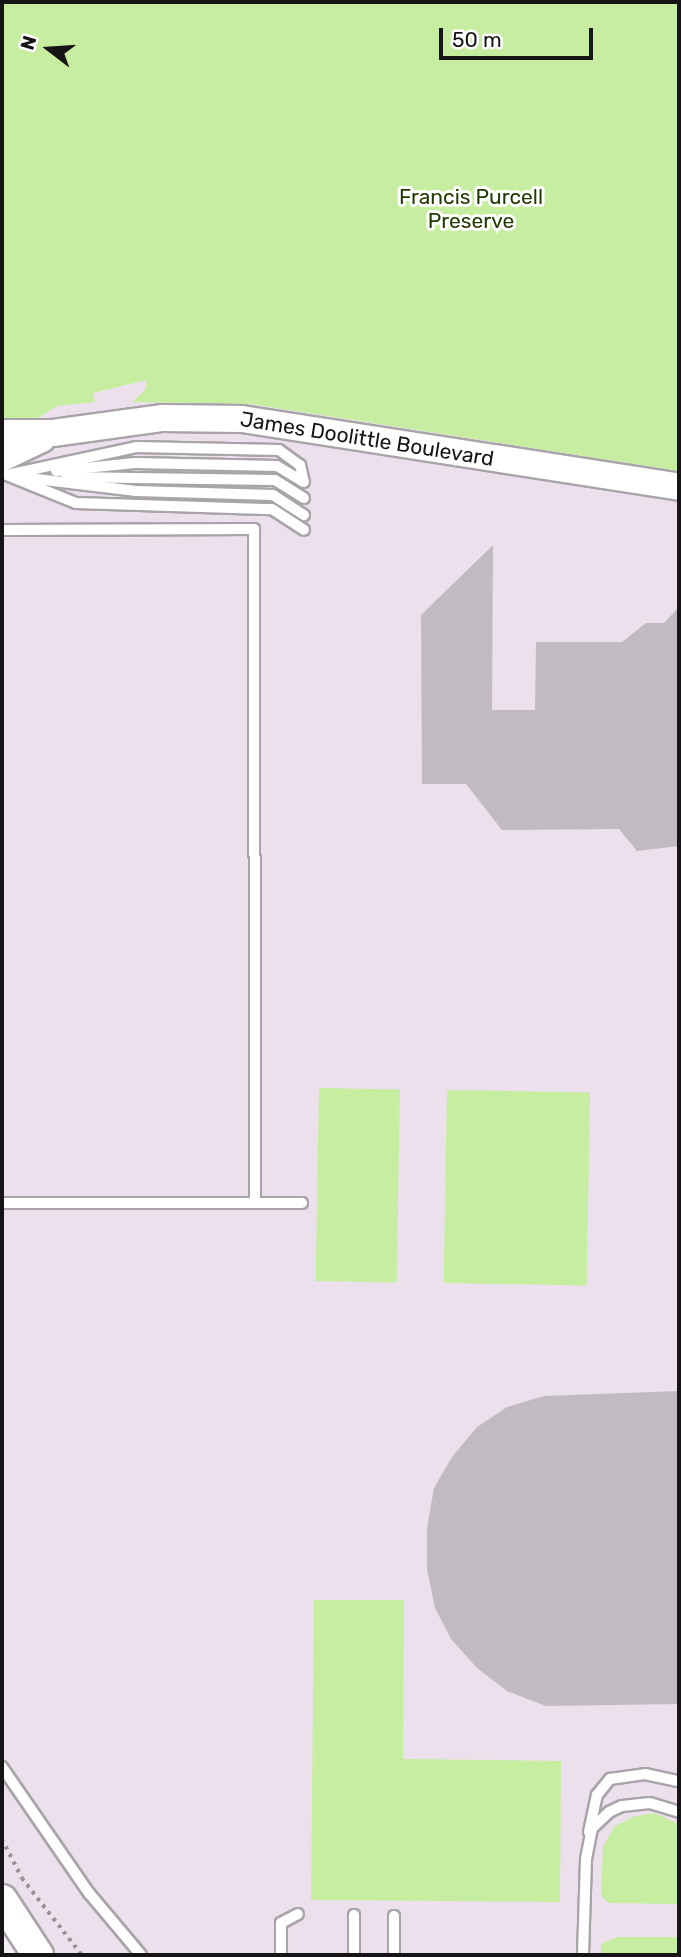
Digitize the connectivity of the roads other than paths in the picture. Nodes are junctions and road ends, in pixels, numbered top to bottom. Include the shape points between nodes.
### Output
1 (2, 433) edge
2 (54, 433) junction
3 (3, 470) edge
4 (304, 482) dead end
5 (679, 488) edge
6 (304, 498) dead end
7 (304, 515) dead end
8 (2, 530) edge
9 (304, 530) dead end
10 (2, 1203) edge
11 (255, 1203) junction
12 (302, 1203) dead end
13 (2, 1767) edge
14 (679, 1781) edge
15 (679, 1812) edge
16 (588, 1839) junction
17 (2, 1900) edge
18 (298, 1914) dead end
19 (354, 1915) dead end
20 (394, 1916) dead end
21 (38, 1955) edge
22 (141, 1955) edge
23 (281, 1955) edge
24 (354, 1955) edge
25 (394, 1955) edge
26 (583, 1955) edge

1 - 2 street, James Doolittle Boulevard
2 - 3 street, James Doolittle Boulevard
2 - 5 street, James Doolittle Boulevard via 163,418 242,419
3 - 4 lane via 136,447 267,450 292,456
3 - 6 lane via 275,480
3 - 7 lane via 136,491 274,495
3 - 9 lane via 76,503 272,509
8 - 11 lane via 254,529
10 - 11 lane
11 - 12 lane
13 - 22 lane via 89,1893
14 - 16 lane via 645,1774 610,1779 597,1795
15 - 16 lane via 650,1802 622,1806 600,1818
16 - 26 lane
17 - 21 main road
18 - 23 lane via 281,1923
19 - 24 lane
20 - 25 lane

